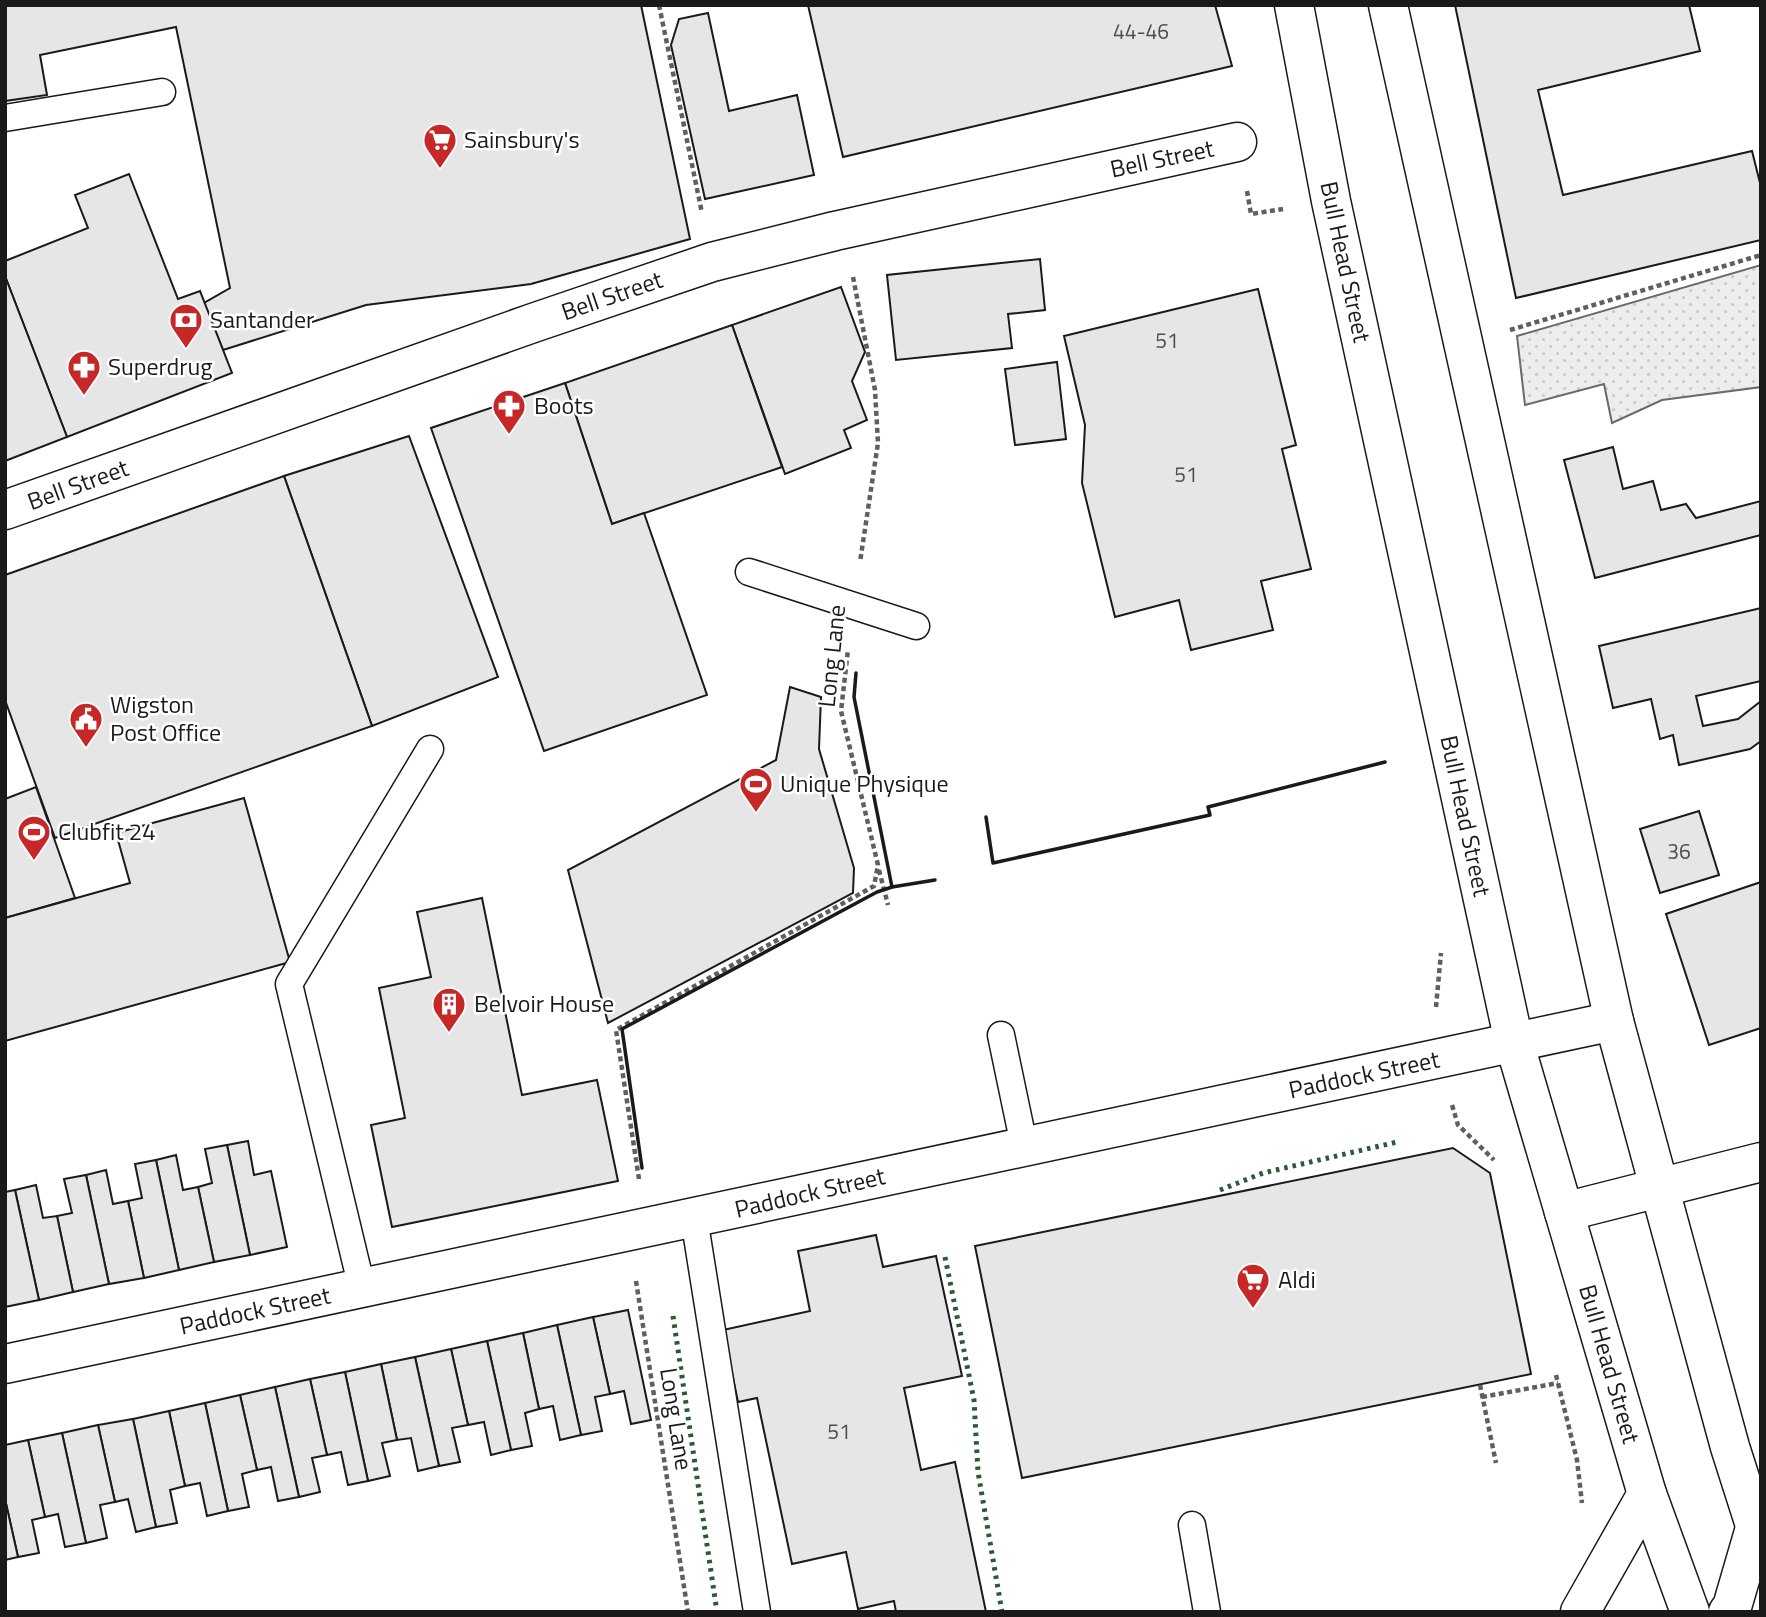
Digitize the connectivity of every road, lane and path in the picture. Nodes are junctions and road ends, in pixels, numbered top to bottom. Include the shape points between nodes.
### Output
1 (659, 5) edge
2 (1294, 5) edge
3 (1388, 5) edge
4 (162, 92) dead end
5 (5, 118) edge
6 (1237, 142) dead end
7 (835, 231) junction
8 (1761, 255) edge
9 (712, 262) junction
10 (1462, 344) junction
11 (5, 510) edge
12 (749, 572) dead end
13 (854, 607) junction
14 (916, 626) dead end
15 (430, 748) dead end
16 (878, 866) junction
17 (888, 905) dead end
18 (1614, 1021) junction
19 (1001, 1035) dead end
20 (1514, 1042) junction
21 (1024, 1145) junction
22 (1761, 1162) edge
23 (1657, 1187) junction
24 (1564, 1212) junction
25 (694, 1218) junction
26 (637, 1230) junction
27 (362, 1288) junction
28 (5, 1364) edge
29 (1558, 1383) dead end
30 (1480, 1385) dead end
31 (1482, 1397) junction
32 (1496, 1463) dead end
33 (1647, 1494) junction
34 (1192, 1525) dead end
35 (1758, 1536) edge
36 (688, 1612) edge
37 (757, 1612) edge
38 (1207, 1612) edge
39 (1580, 1612) edge
40 (1690, 1612) edge
41 (1728, 1612) edge

1 - 9 path
2 - 20 street, Bull Head Street via 1334,214
3 - 10 street
4 - 5 lane
6 - 7 street, Bell Street
7 - 9 street, Bell Street
7 - 13 path, Long Lane via 855,283 875,390 878,443
8 - 10 path
9 - 11 street, Bell Street
10 - 18 street
12 - 13 lane
13 - 14 lane
13 - 16 path, Long Lane via 841,711
15 - 27 lane via 289,984
16 - 17 path
16 - 26 path, Long Lane via 874,886 615,1030
18 - 20 street, Paddock Street
18 - 23 street
19 - 21 lane
20 - 21 street, Paddock Street
20 - 24 street, Bull Head Street
21 - 25 street, Paddock Street
22 - 23 street
23 - 24 street
23 - 35 street
24 - 33 street, Bull Head Street
25 - 26 street, Paddock Street
25 - 37 lane
26 - 27 street, Paddock Street
26 - 36 path, Long Lane
27 - 28 street, Paddock Street
29 - 31 path
30 - 31 path
31 - 32 path
33 - 39 street
33 - 40 street, Bull Head Street
34 - 38 lane
35 - 41 street

